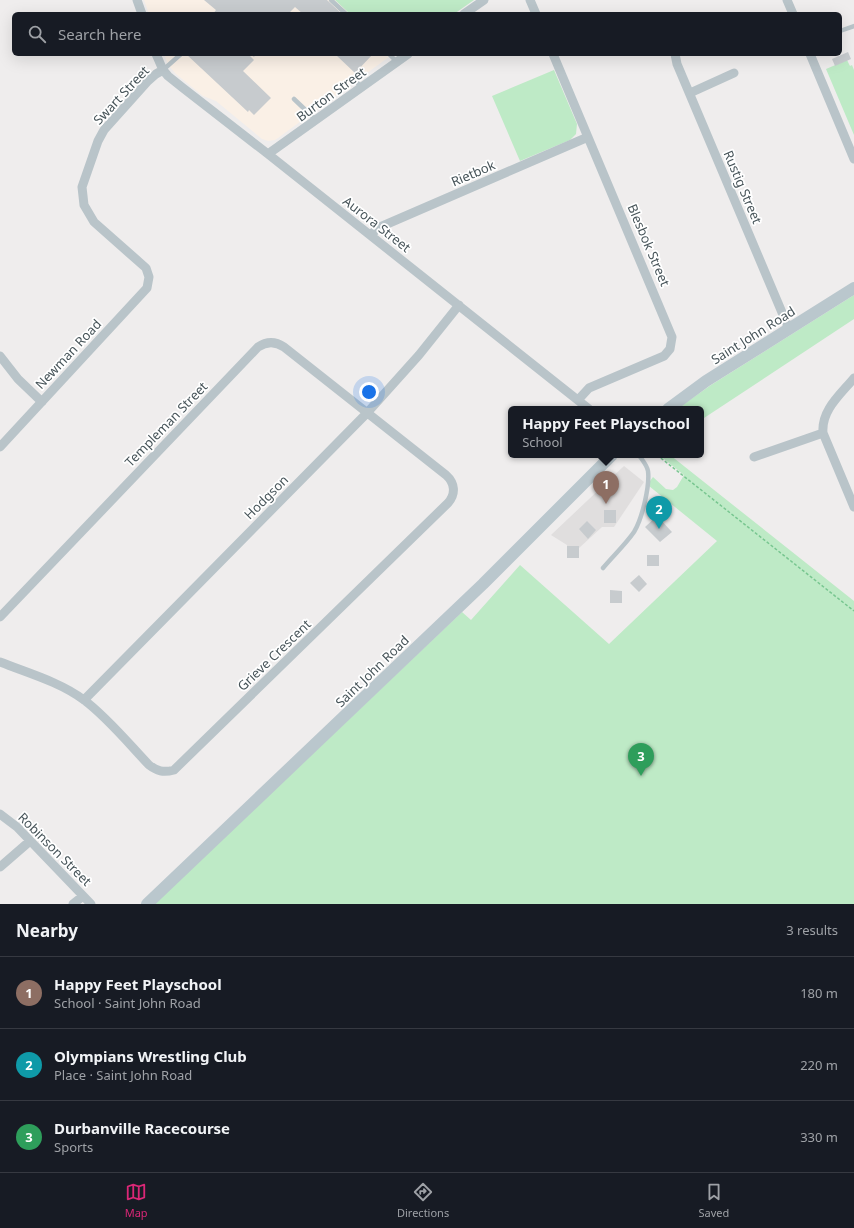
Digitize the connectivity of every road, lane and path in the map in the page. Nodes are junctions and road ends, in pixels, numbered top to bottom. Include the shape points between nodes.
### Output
1 (138, 0) edge
2 (331, 0) edge
3 (484, 0) edge
4 (530, 0) edge
5 (787, 0) edge
6 (141, 12) edge
7 (344, 12) edge
8 (467, 12) edge
9 (535, 12) edge
10 (792, 12) edge
11 (854, 26) edge
12 (842, 30) edge
13 (157, 56) edge
14 (179, 56) edge
15 (391, 56) edge
16 (405, 56) edge
17 (554, 56) edge
18 (675, 56) edge
19 (811, 56) edge
20 (397, 62) junction
21 (163, 70) junction
22 (734, 73) dead end
23 (355, 81) dead end
24 (362, 87) junction
25 (690, 93) junction
26 (294, 99) dead end
27 (316, 120) junction
28 (588, 137) junction
29 (268, 154) junction
30 (854, 159) edge
31 (370, 235) junction
32 (149, 277) joint
33 (854, 288) edge
34 (459, 305) junction
35 (789, 329) junction
36 (0, 356) edge
37 (854, 378) edge
38 (578, 400) junction
39 (42, 402) junction
40 (585, 406) edge
41 (672, 406) edge
42 (367, 413) junction
43 (823, 432) junction
44 (0, 447) edge
45 (754, 457) dead end
46 (609, 458) edge
47 (640, 458) edge
48 (661, 458) edge
49 (854, 507) edge
50 (603, 568) dead end
51 (854, 611) edge
52 (0, 617) edge
53 (0, 662) edge
54 (84, 700) junction
55 (0, 814) edge
56 (30, 841) junction
57 (0, 867) edge
58 (83, 896) junction
59 (73, 904) edge
60 (91, 904) edge
61 (147, 904) edge

1 - 6 street
2 - 7 lane
3 - 8 street
4 - 9 street
5 - 10 street
11 - 12 lane
13 - 21 street, Aurora Street
14 - 21 lane
15 - 20 lane
16 - 20 street, Burton Street
17 - 28 street, Blesbok Street
18 - 25 street, Rustig Street
19 - 30 street
20 - 24 street, Burton Street
21 - 29 street, Aurora Street
21 - 32 street, Swart Street via 147,82 104,130 82,187 84,205 94,222 146,268
22 - 25 street
23 - 24 lane
24 - 27 street, Burton Street
25 - 35 street, Rustig Street
26 - 27 lane
27 - 29 street, Burton Street
28 - 31 street, Rietbok via 380,227
28 - 38 street, Blesbok Street via 672,333 672,341 664,356 588,388
29 - 31 street, Aurora Street
31 - 34 street, Aurora Street
32 - 39 street, Newman Road via 145,291
33 - 35 main road, Saint John Road
34 - 38 street, Aurora Street
34 - 42 street, Hodgson
35 - 41 main road, Saint John Road via 706,381
36 - 39 street via 18,380
37 - 43 street via 827,410 823,420
38 - 40 street, Aurora Street
39 - 44 street, Newman Road
42 - 52 street, Templeman Street via 281,344 261,344
42 - 54 street, Hodgson
42 - 54 street, Grieve Crescent via 450,478 453,492 448,503 174,770 161,771 149,765 100,713
43 - 45 street
43 - 49 street
46 - 61 main road, Saint John Road via 483,584
47 - 50 lane via 648,471 640,517 634,531
48 - 51 path
53 - 54 street, Grieve Crescent via 48,681
55 - 56 street, Robinson Street via 13,823
56 - 57 street
56 - 58 street, Robinson Street
58 - 59 street
58 - 60 street, Robinson Street

